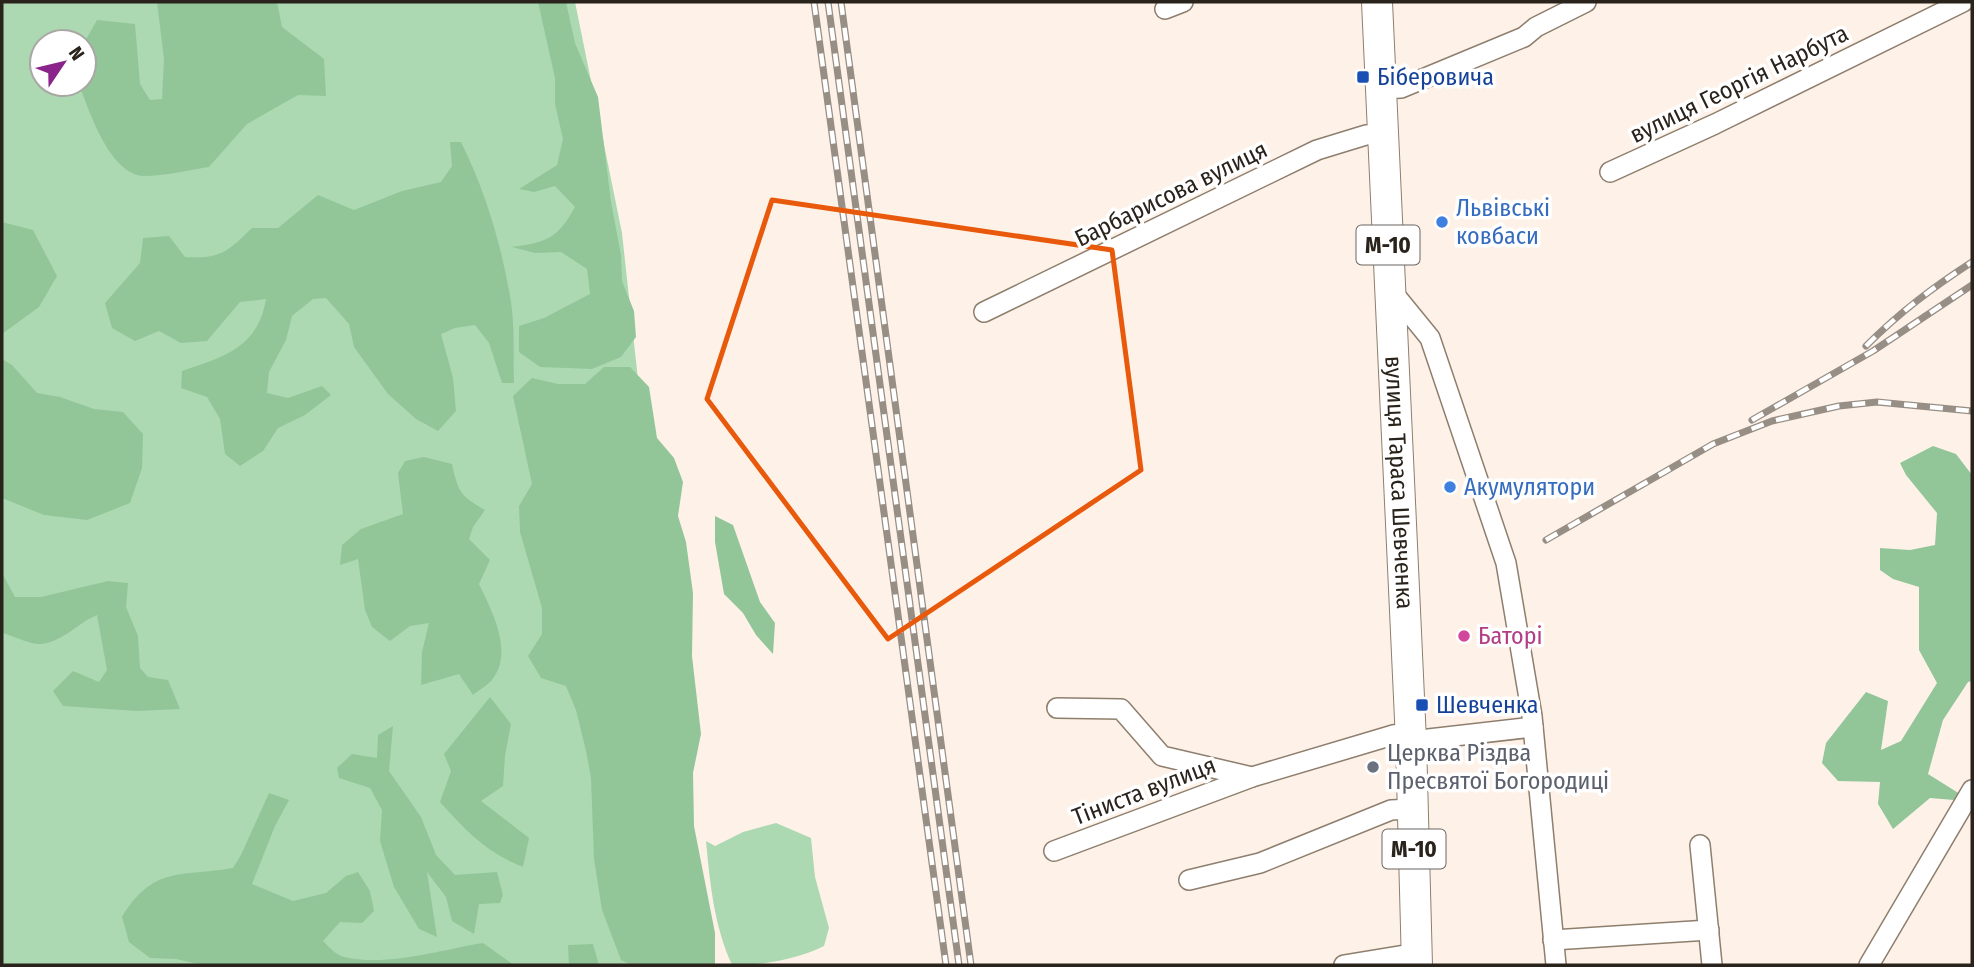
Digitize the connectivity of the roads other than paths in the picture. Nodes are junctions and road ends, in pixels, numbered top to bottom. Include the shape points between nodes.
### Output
1 (1183, 2) edge
2 (1377, 2) edge
3 (1586, 2) edge
4 (1964, 2) edge
5 (1165, 9) dead end
6 (1381, 89) junction
7 (1383, 134) junction
8 (1610, 173) dead end
9 (1390, 289) junction
10 (984, 312) dead end
11 (1057, 708) dead end
12 (1533, 727) junction
13 (1410, 737) junction
14 (1252, 777) junction
15 (1972, 790) edge
16 (1413, 809) junction
17 (1700, 845) dead end
18 (1054, 851) dead end
19 (1189, 880) dead end
20 (1709, 930) junction
21 (1553, 940) junction
22 (1417, 959) edge
23 (1344, 965) edge
24 (1556, 965) edge
25 (1712, 965) edge
26 (1869, 965) edge

1 - 5 street
2 - 6 main road, вулиця Тараса Шевченка / М-10
3 - 6 street via 1512,42 1401,89
4 - 8 street, вулиця Георгія Нарбута
6 - 7 main road, вулиця Тараса Шевченка / М-10
7 - 9 main road, вулиця Тараса Шевченка / М-10
7 - 10 street, Барбарисова вулиця via 1317,150
9 - 12 street via 1430,338 1506,563
9 - 13 main road, вулиця Тараса Шевченка / М-10
11 - 14 street, Тіниста вулиця via 1121,709 1163,756
12 - 13 street, Тіниста вулиця
12 - 21 street
13 - 14 street, Тіниста вулиця via 1393,734
13 - 16 main road, вулиця Тараса Шевченка / М-10
14 - 18 street, Тіниста вулиця
15 - 26 street
16 - 19 street via 1391,810 1260,863
16 - 22 main road, вулиця Тараса Шевченка / М-10
17 - 20 street
20 - 21 street
20 - 25 street
21 - 24 street
22 - 23 street

